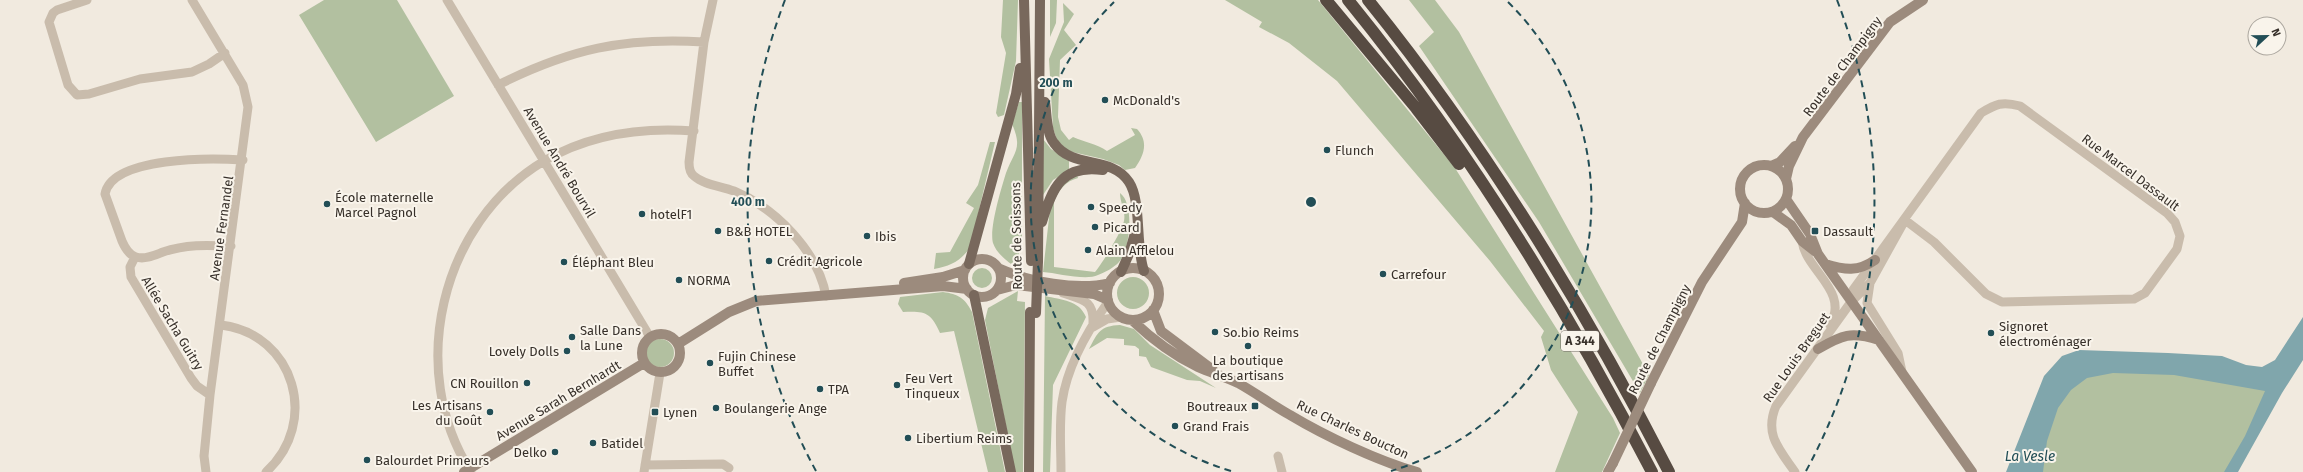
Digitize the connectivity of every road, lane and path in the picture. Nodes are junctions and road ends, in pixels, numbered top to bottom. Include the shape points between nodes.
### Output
1 (87, 0) edge
2 (192, 0) edge
3 (447, 0) edge
4 (714, 0) edge
5 (1024, 0) edge
6 (1040, 0) edge
7 (1326, 0) edge
8 (1348, 0) edge
9 (1368, 0) edge
10 (1923, 0) edge
11 (1024, 19) junction
12 (704, 42) junction
13 (225, 53) junction
14 (1040, 70) junction
15 (498, 85) junction
16 (694, 131) junction
17 (1803, 137) junction
18 (243, 160) junction
19 (544, 161) junction
20 (1771, 166) junction
21 (1123, 176) junction
22 (1786, 179) junction
23 (1786, 199) junction
24 (1745, 203) junction
25 (1756, 212) junction
26 (1773, 212) junction
27 (1502, 213) junction
28 (1905, 220) junction
29 (1742, 222) junction
30 (1137, 228) junction
31 (1038, 236) junction
32 (1802, 241) junction
33 (231, 246) junction
34 (1818, 254) junction
35 (135, 257) junction
36 (1875, 260) junction
37 (1034, 261) junction
38 (1825, 264) junction
39 (967, 267) junction
40 (998, 268) junction
41 (1144, 271) junction
42 (1121, 272) junction
43 (1110, 283) junction
44 (1870, 283) junction
45 (997, 290) junction
46 (1055, 290) junction
47 (971, 292) junction
48 (826, 296) junction
49 (1108, 301) junction
50 (1851, 302) junction
51 (1153, 310) junction
52 (1033, 313) junction
53 (1121, 317) junction
54 (1132, 320) junction
55 (221, 325) junction
56 (1092, 325) junction
57 (650, 337) junction
58 (1879, 340) junction
59 (678, 344) junction
60 (1818, 349) junction
61 (644, 363) junction
62 (1216, 372) junction
63 (1902, 372) junction
64 (660, 373) junction
65 (210, 395) junction
66 (1278, 456) dead end
67 (645, 468) edge
68 (729, 468) dead end
69 (1610, 468) edge
70 (468, 471) edge
71 (206, 472) edge
72 (266, 472) edge
73 (1011, 472) edge
74 (1029, 472) edge
75 (1034, 472) edge
76 (1061, 472) edge
77 (1282, 472) edge
78 (1417, 472) edge
79 (1652, 472) edge
80 (1669, 472) edge
81 (1795, 472) edge
82 (1972, 472) edge

1 - 13 street via 57,10 49,22 68,85 77,95 140,79 192,72
2 - 13 street, Avenue Fernandel
3 - 15 street, Avenue André Bourvil
4 - 12 street
5 - 11 main road, Route de Soissons
6 - 14 main road, Route de Soissons
7 - 27 highway via 1416,108 1469,177
8 - 27 highway, A 344 via 1419,92
9 - 80 highway, A 344 via 1432,83 1527,222 1619,378
10 - 17 street, Route de Champigny via 1890,22
11 - 37 main road, Route de Soissons
11 - 39 main road via 1016,94
12 - 15 street via 652,40 600,46 544,63
12 - 16 street
13 - 18 street, Avenue Fernandel via 243,85 247,99 248,118
14 - 21 main road via 1053,143 1075,160 1109,166
14 - 31 main road, Route de Soissons
15 - 19 street, Avenue André Bourvil
16 - 19 street via 654,130 615,134 577,145
16 - 48 street via 689,162 692,176 734,191 774,216 810,256 823,278
17 - 20 street, Route de Champigny via 1780,162
17 - 22 street, Route de Champigny via 1789,166
18 - 33 street, Avenue Fernandel
18 - 35 street via 214,158 167,161 113,178 106,188 106,199 126,248
19 - 57 street, Avenue André Bourvil
19 - 70 street via 508,190 475,228 454,269 442,311 437,354 439,388 450,429
20 - 22 street via 1780,171
20 - 24 street via 1754,168 1745,176 1740,187
21 - 30 main road via 1135,198
21 - 31 main road via 1109,170 1097,169 1078,171 1062,179 1050,196
22 - 23 street
23 - 26 street
23 - 34 street via 1810,234
24 - 25 street
24 - 29 street, Route de Champigny
25 - 26 street
25 - 29 street, Route de Champigny
26 - 32 street via 1791,225
27 - 79 highway, A 344 via 1607,388
28 - 28 street, Rue Marcel Dassault via 1934,242 1986,294 2002,302 2134,299 2145,293 2177,249 2180,236 2175,222 2167,213 2020,106 2006,102 1993,105 1981,113
28 - 36 street, Rue Marcel Dassault
28 - 44 street, Rue Marcel Dassault
29 - 69 street, Route de Champigny, bridge via 1702,282
30 - 41 main road
30 - 42 main road
31 - 37 main road, Route de Soissons
32 - 34 street
32 - 60 street via 1803,251 1835,298 1834,315
33 - 35 street via 196,244 146,258
33 - 55 street, Avenue Fernandel
34 - 38 street
35 - 65 street, Allée Sacha Guitry via 130,267 131,277 191,378
36 - 38 street via 1865,266 1849,270
36 - 50 street, Rue Marcel Dassault via 1853,290
37 - 52 main road, Route de Soissons
38 - 50 street
39 - 40 street via 975,260 988,260
39 - 47 street via 964,284
39 - 48 street via 943,277
40 - 43 street via 1025,279 1095,285
40 - 45 street via 1001,279
41 - 42 street via 1130,269
41 - 51 street via 1151,276 1158,290
42 - 43 street
43 - 49 street via 1107,291
44 - 50 street, Rue Marcel Dassault
44 - 63 street via 1867,303 1898,353
45 - 46 street via 1016,285
45 - 47 street via 986,296
46 - 49 street via 1094,294
46 - 56 street via 1089,304 1092,309
47 - 48 street via 943,286
47 - 73 main road
48 - 59 street via 756,301 729,312
49 - 53 street via 1111,308
49 - 56 street
50 - 58 street
50 - 60 street, Rue Louis Breguet
51 - 54 street via 1144,318
51 - 62 street, Rue Charles Boucton via 1161,331
52 - 74 main road, Route de Soissons
52 - 75 main road, Route de Soissons
53 - 54 street
53 - 56 street
54 - 62 street, Rue Charles Boucton via 1144,333 1180,357 1200,368
55 - 65 street, Avenue Fernandel
55 - 72 street via 240,329 266,344 281,361 291,381 295,407 292,429 279,458
56 - 76 street via 1072,369 1063,400
57 - 59 street via 666,334
57 - 61 street via 642,349
58 - 60 street via 1864,335 1848,334
58 - 63 street
59 - 64 street via 680,356 675,367 668,372
60 - 81 street, Rue Louis Breguet via 1770,418 1771,434
61 - 64 street
61 - 70 street, Avenue Sarah Bernhardt
62 - 78 street, Rue Charles Boucton via 1308,426
63 - 82 street
64 - 67 street
65 - 71 street, Avenue Fernandel via 204,456
66 - 77 street
67 - 68 street via 723,464

